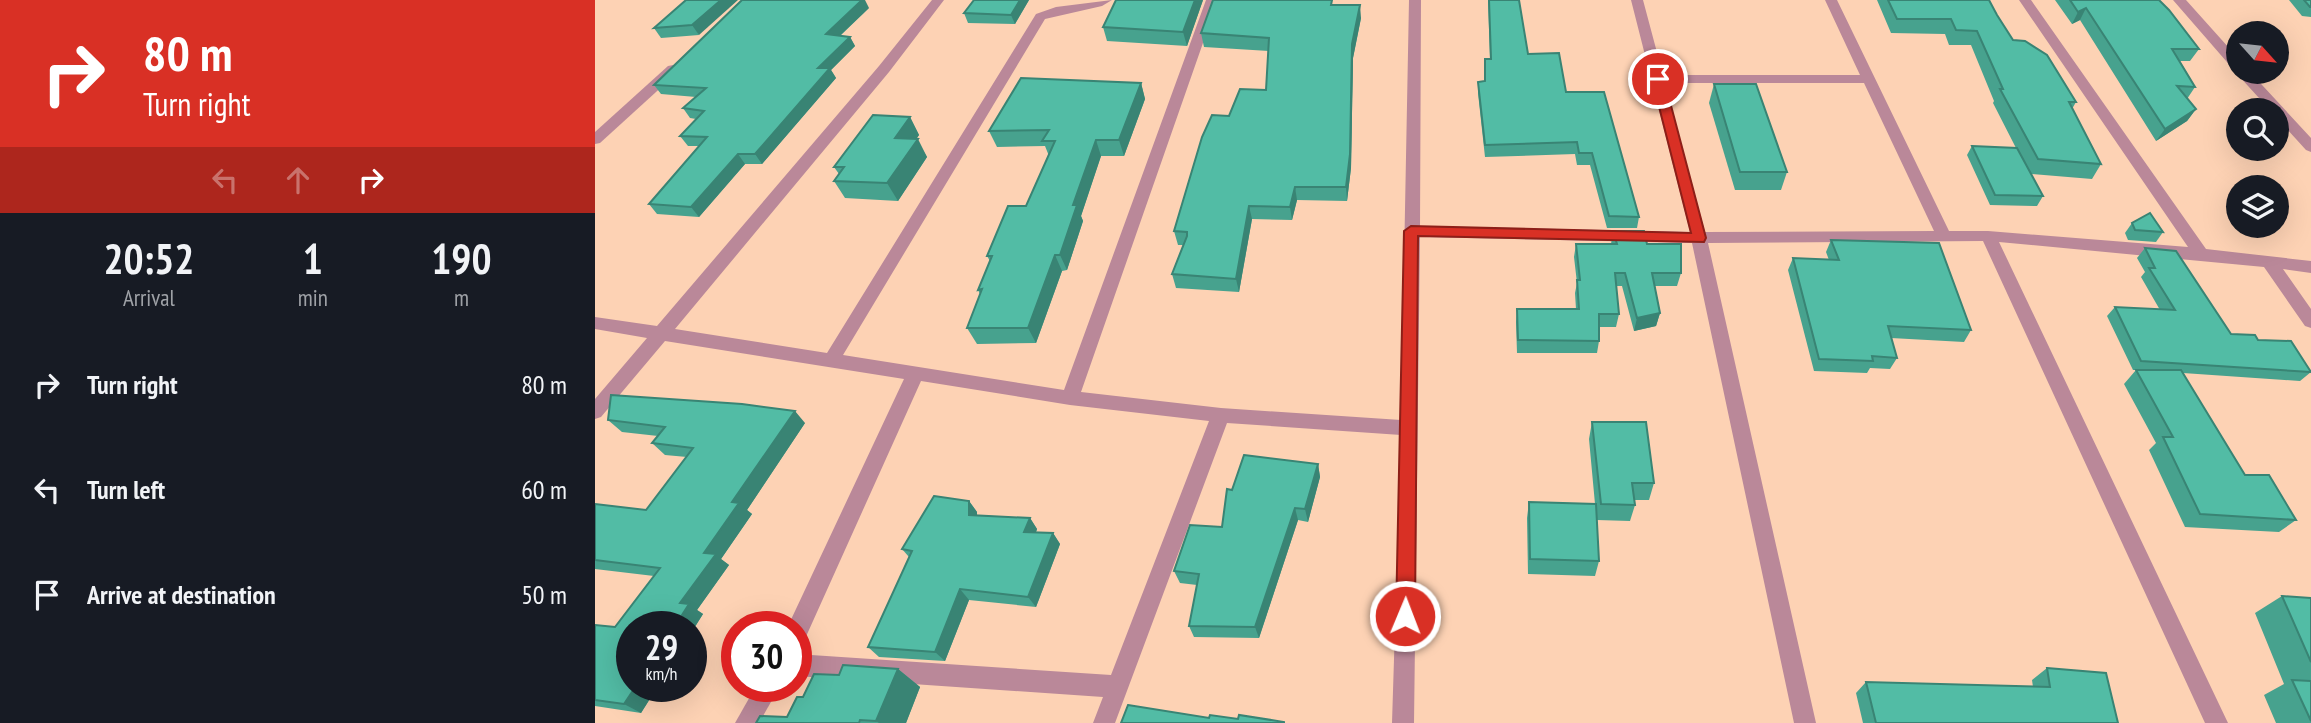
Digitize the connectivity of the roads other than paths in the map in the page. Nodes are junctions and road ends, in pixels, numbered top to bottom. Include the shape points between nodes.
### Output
1 (938, 0) edge
2 (1106, 0) edge
3 (1212, 0) edge
4 (1415, 0) edge
5 (1637, 0) edge
6 (1831, 0) edge
7 (2025, 0) edge
8 (2179, 0) edge
9 (2226, 53) edge
10 (687, 56) edge
11 (1658, 79) junction
12 (1870, 79) junction
13 (2254, 84) edge
14 (595, 140) edge
15 (2311, 147) edge
16 (1411, 231) junction
17 (1944, 236) junction
18 (1988, 236) junction
19 (1699, 238) junction
20 (2201, 254) junction
21 (2270, 263) junction
22 (2311, 267) edge
23 (2311, 322) edge
24 (595, 323) edge
25 (663, 334) junction
26 (832, 359) junction
27 (915, 374) junction
28 (1070, 398) junction
29 (595, 412) edge
30 (1221, 415) junction
31 (1410, 428) junction
32 (807, 611) edge
33 (812, 666) edge
34 (1118, 687) junction
35 (759, 702) edge
36 (746, 723) edge
37 (1104, 723) edge
38 (1403, 723) edge
39 (1805, 723) edge
40 (2217, 723) edge

1 - 25 street
2 - 26 street via 1084,8 1052,10 1033,26
3 - 28 street
4 - 16 street
5 - 11 street
6 - 12 street
7 - 20 street
8 - 9 street
10 - 14 street
11 - 12 street
11 - 19 street
12 - 17 street
13 - 15 street
16 - 19 street
16 - 31 street
17 - 18 street
17 - 19 street
18 - 20 street
18 - 40 street
19 - 39 street
20 - 21 street
21 - 22 street
21 - 23 street
24 - 25 street
25 - 26 street
25 - 29 street
26 - 27 street
27 - 28 street
27 - 32 street
28 - 30 street
30 - 31 street
30 - 34 street
31 - 38 street
33 - 34 street
34 - 37 street
35 - 36 street

